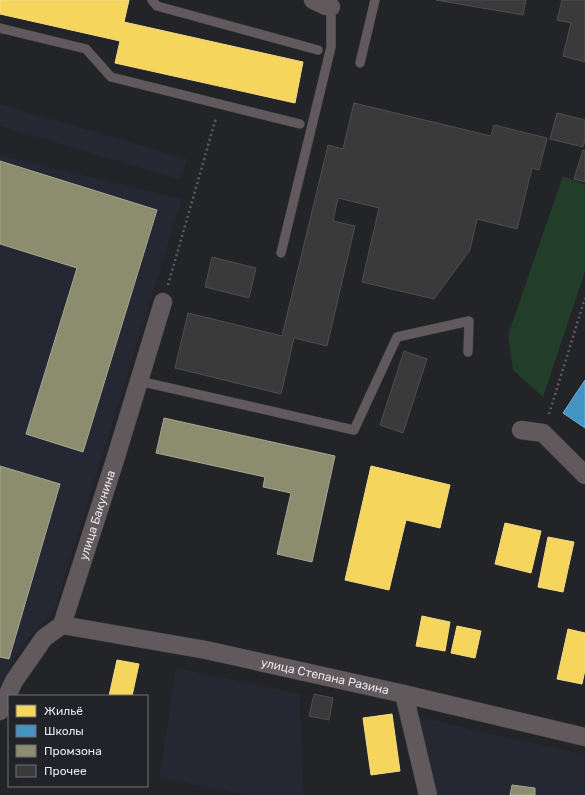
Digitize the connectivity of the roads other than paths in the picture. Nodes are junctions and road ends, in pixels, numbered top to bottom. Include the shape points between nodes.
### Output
1 (152, 0) edge
2 (313, 0) edge
3 (375, 0) edge
4 (331, 7) joint
5 (0, 28) edge
6 (318, 50) dead end
7 (360, 63) dead end
8 (300, 124) dead end
9 (280, 253) dead end
10 (163, 302) road end
11 (468, 352) dead end
12 (139, 381) junction
13 (521, 430) dead end
14 (585, 475) edge
15 (62, 625) junction
16 (404, 694) junction
17 (0, 711) edge
18 (585, 737) edge
19 (428, 795) edge

1 - 6 lane via 157,6
2 - 4 street
3 - 7 lane
4 - 9 lane via 331,47
5 - 8 lane via 86,49 111,77
10 - 12 street, улица Бакунина
11 - 12 lane via 469,321 397,337 354,430
12 - 15 street, улица Бакунина
13 - 14 street via 543,433
15 - 16 street, улица Степана Разина via 206,650
15 - 17 street via 44,638 14,681
16 - 18 street, улица Степана Разина
16 - 19 street

